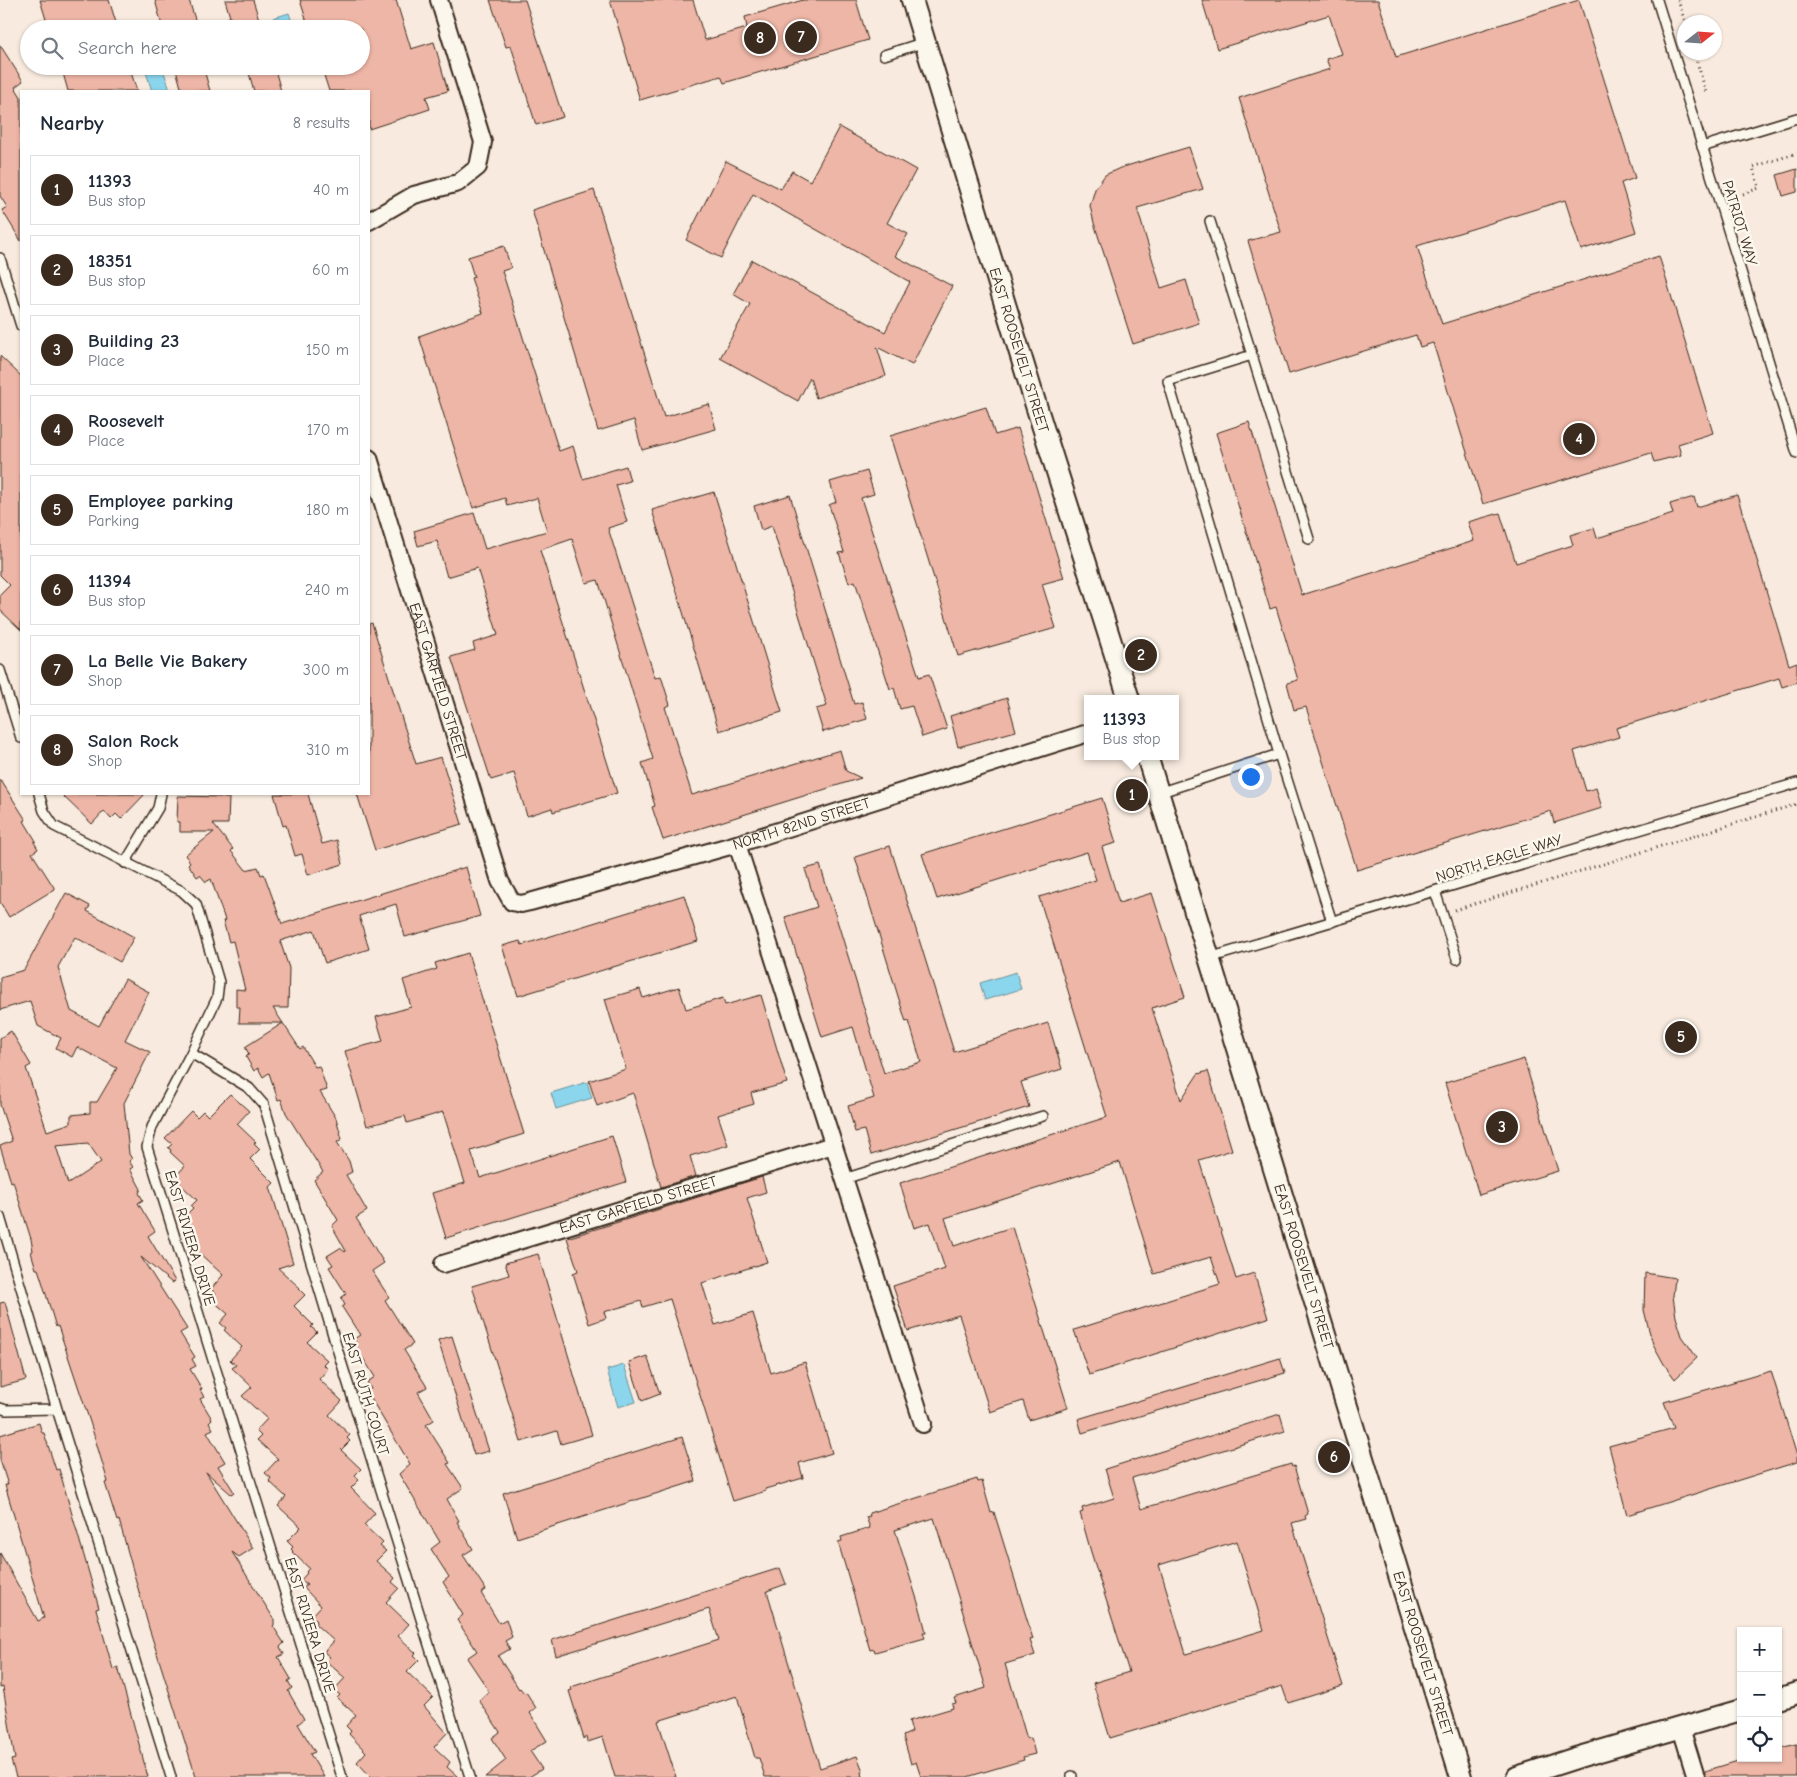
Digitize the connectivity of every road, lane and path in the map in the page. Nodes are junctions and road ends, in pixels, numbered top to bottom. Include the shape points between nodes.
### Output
1 (439, 0) edge
2 (912, 0) edge
3 (1657, 0) edge
4 (1678, 0) edge
5 (1683, 15) edge
6 (925, 42) junction
7 (884, 55) dead end
8 (1696, 60) edge
9 (1706, 92) dead end
10 (1797, 118) edge
11 (1702, 147) junction
12 (1797, 153) edge
13 (1743, 194) dead end
14 (370, 220) edge
15 (1210, 221) dead end
16 (0, 258) edge
17 (20, 323) edge
18 (1252, 355) junction
19 (1797, 454) edge
20 (370, 461) edge
21 (1310, 538) dead end
22 (0, 670) edge
23 (1128, 695) edge
24 (1084, 734) edge
25 (20, 735) edge
26 (1279, 754) junction
27 (1148, 760) edge
28 (1797, 783) edge
29 (1158, 793) junction
30 (38, 795) edge
31 (162, 795) edge
32 (1797, 804) edge
33 (736, 844) junction
34 (125, 863) junction
35 (1435, 891) junction
36 (512, 902) joint
37 (1442, 914) junction
38 (1332, 922) junction
39 (1209, 958) junction
40 (1457, 959) dead end
41 (191, 1053) junction
42 (1043, 1116) dead end
43 (833, 1145) junction
44 (844, 1179) junction
45 (0, 1217) edge
46 (443, 1264) dead end
47 (0, 1408) edge
48 (56, 1409) junction
49 (923, 1424) dead end
50 (1797, 1693) edge
51 (1782, 1698) edge
52 (1737, 1711) edge
53 (1681, 1728) junction
54 (171, 1777) edge
55 (342, 1777) edge
56 (470, 1777) edge
57 (1461, 1777) edge
58 (1517, 1777) edge
59 (1696, 1777) edge

1 - 14 street via 483,142 478,166 458,183 414,195
2 - 6 street, EAST ROOSEVELT STREET
3 - 11 lane, PATRIOT WAY
4 - 5 path
6 - 7 lane
6 - 23 street, EAST ROOSEVELT STREET
8 - 9 path
10 - 11 lane
11 - 19 lane, PATRIOT WAY
12 - 13 path via 1753,166 1759,188
15 - 18 lane
16 - 17 lane
18 - 21 lane
18 - 26 lane via 1168,381
20 - 36 street, EAST GARFIELD STREET via 500,882
22 - 25 lane
24 - 33 street, NORTH 82ND STREET
26 - 29 lane
26 - 38 lane
27 - 29 street, EAST ROOSEVELT STREET
28 - 35 lane, NORTH EAGLE WAY
29 - 39 street, EAST ROOSEVELT STREET
30 - 34 lane, EAST RIVIERA DRIVE via 54,826
31 - 34 lane via 158,808
32 - 37 path
33 - 36 street, NORTH 82ND STREET via 530,902
33 - 43 street
34 - 41 lane, EAST RIVIERA DRIVE via 182,892 196,904 219,982 217,998
35 - 37 lane
35 - 38 lane, NORTH EAGLE WAY
37 - 40 lane
38 - 39 lane, NORTH EAGLE WAY
39 - 57 street, EAST ROOSEVELT STREET
41 - 55 lane, EAST RIVIERA DRIVE via 152,1126 147,1147
41 - 56 lane, EAST RUTH COURT via 249,1088 264,1105
42 - 44 lane
43 - 44 street
43 - 46 street, EAST GARFIELD STREET
44 - 49 street
45 - 48 lane
47 - 48 lane
48 - 54 lane
50 - 51 street
52 - 53 street
53 - 58 street
53 - 59 street

